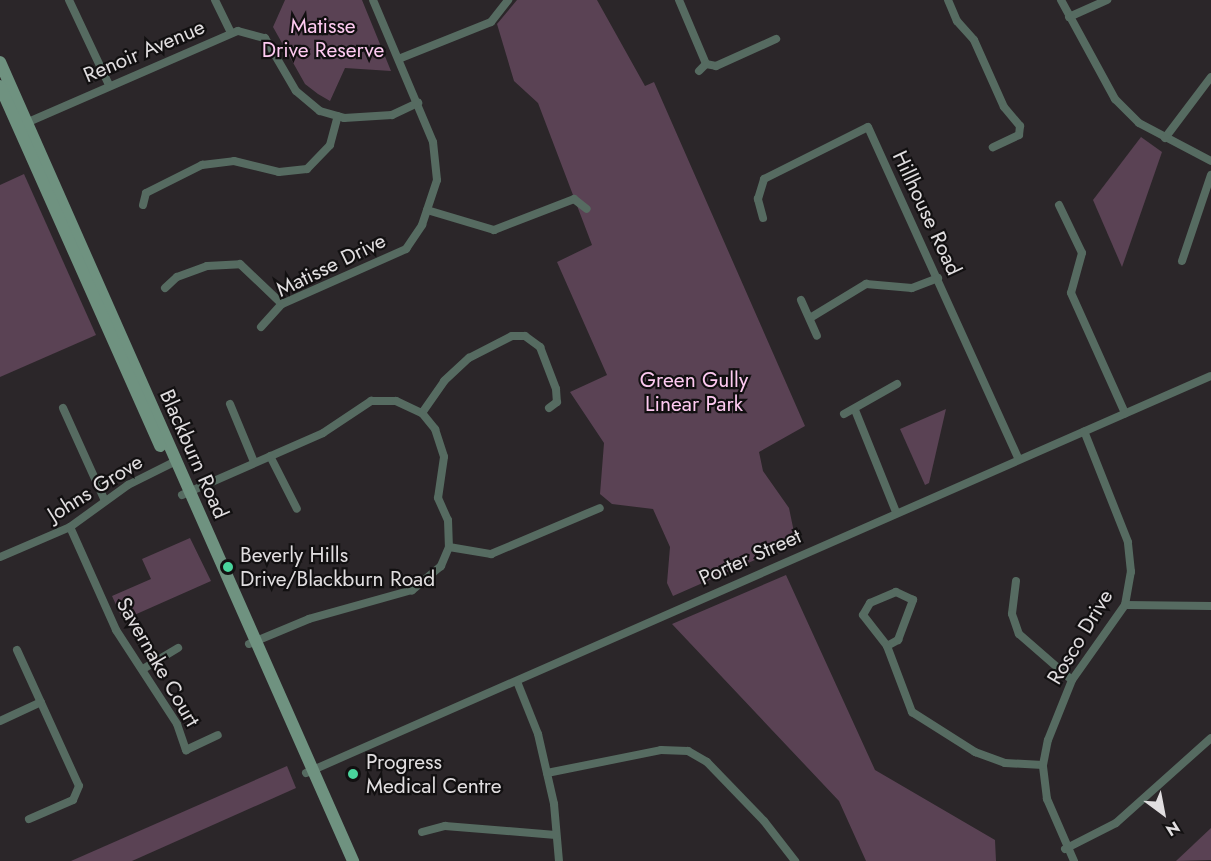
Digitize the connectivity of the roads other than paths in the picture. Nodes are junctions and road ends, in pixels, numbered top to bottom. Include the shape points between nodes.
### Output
1 (69, 0) edge
2 (215, 0) edge
3 (373, 0) edge
4 (508, 0) edge
5 (679, 0) edge
6 (948, 0) edge
7 (1061, 0) edge
8 (1107, 0) edge
9 (1069, 17) junction
10 (231, 33) junction
11 (776, 39) dead end
12 (401, 58) junction
13 (0, 62) edge
14 (1211, 77) edge
15 (109, 85) junction
16 (0, 86) edge
17 (418, 103) junction
18 (338, 116) junction
19 (26, 123) junction
20 (1165, 138) junction
21 (993, 147) dead end
22 (1211, 161) edge
23 (1211, 175) edge
24 (143, 205) dead end
25 (1059, 205) dead end
26 (587, 209) dead end
27 (427, 210) junction
28 (763, 218) dead end
29 (1182, 261) dead end
30 (938, 278) junction
31 (165, 288) dead end
32 (801, 300) dead end
33 (282, 304) junction
34 (810, 318) junction
35 (261, 327) dead end
36 (818, 336) dead end
37 (1211, 375) edge
38 (897, 384) dead end
39 (230, 404) dead end
40 (63, 408) dead end
41 (549, 408) dead end
42 (855, 410) junction
43 (422, 413) junction
44 (1125, 413) junction
45 (844, 414) dead end
46 (1084, 431) junction
47 (270, 456) junction
48 (1018, 458) junction
49 (254, 462) junction
50 (172, 463) junction
51 (186, 493) junction
52 (105, 501) junction
53 (600, 507) dead end
54 (297, 509) dead end
55 (896, 512) junction
56 (70, 527) junction
57 (449, 547) junction
58 (0, 557) edge
59 (1016, 581) dead end
60 (1125, 605) junction
61 (1211, 606) edge
62 (252, 643) junction
63 (887, 646) junction
64 (178, 648) dead end
65 (17, 650) dead end
66 (143, 669) junction
67 (1072, 680) junction
68 (518, 684) junction
69 (40, 702) junction
70 (0, 721) edge
71 (218, 735) dead end
72 (1211, 738) edge
73 (1043, 765) junction
74 (309, 772) junction
75 (547, 773) junction
76 (29, 819) dead end
77 (422, 832) dead end
78 (556, 835) junction
79 (1065, 849) junction
80 (344, 861) edge
81 (353, 861) edge
82 (559, 861) edge
83 (795, 861) edge
84 (1074, 861) edge

1 - 15 street
2 - 10 street
3 - 12 street, Matisse Drive
4 - 12 street via 491,22
5 - 11 street via 703,68
6 - 21 street via 957,21 974,40 1004,107 1020,126 1019,135
7 - 9 street
8 - 9 street
9 - 20 street via 1115,99
10 - 15 street, Renoir Avenue
10 - 18 street, Renoir Avenue via 254,32 265,38 296,91 320,111
12 - 17 street, Matisse Drive
13 - 19 main road, Blackburn Road
14 - 20 street
15 - 19 street, Renoir Avenue
16 - 50 main road, Blackburn Road
17 - 18 street, Renoir Avenue via 392,115
17 - 27 street, Matisse Drive via 433,142 437,180
18 - 24 street via 330,145 306,169 279,172 234,161 202,165 146,193
19 - 50 main road, Blackburn Road
20 - 22 street
23 - 29 street
25 - 44 street via 1082,253 1071,292
26 - 27 street via 574,199 494,230
27 - 33 street, Matisse Drive via 406,249
28 - 30 street, Hillhouse Road via 758,199 764,178 868,128
30 - 34 street via 912,288 866,284
30 - 48 street, Hillhouse Road
31 - 33 street via 177,277 207,266 240,264
32 - 34 street
33 - 35 street, Matisse Drive
34 - 36 street
37 - 44 street, Porter Street
38 - 42 street
39 - 49 street
40 - 52 street
41 - 43 street via 556,396 540,347 525,336 512,336 469,358
42 - 45 street
42 - 55 street
43 - 47 street via 396,401 371,401 323,433
43 - 57 street via 435,429 444,457 438,498 448,520
44 - 46 street, Porter Street
46 - 48 street, Porter Street
46 - 60 street, Rosco Drive via 1128,542
47 - 49 street
47 - 54 street
48 - 55 street, Porter Street
49 - 51 street
50 - 51 main road, Blackburn Road
50 - 52 street, Johns Grove
51 - 62 main road, Blackburn Road
52 - 56 street, Johns Grove
53 - 57 street via 491,554
55 - 68 street, Porter Street via 532,672
56 - 58 street, Johns Grove
56 - 66 street, Savernake Court via 116,630
57 - 62 street via 441,566 412,590 309,619
59 - 67 street via 1012,614 1019,634
60 - 61 street
60 - 67 street, Rosco Drive
62 - 74 main road, Blackburn Road
63 - 63 street via 863,615 870,603 896,592 913,600 898,640
63 - 73 street via 912,712 975,752 1005,763
64 - 66 street
65 - 69 street
66 - 71 street, Savernake Court via 186,750
67 - 73 street, Rosco Drive
68 - 74 street, Porter Street
68 - 75 street
69 - 70 street
69 - 76 street via 79,786 73,800
72 - 79 street via 1116,823
73 - 79 street, Rosco Drive via 1047,799
74 - 80 main road, Blackburn Road
74 - 81 main road, Blackburn Road
75 - 78 street
75 - 83 street via 661,750 688,751 707,762 764,821
77 - 78 street via 445,826
78 - 82 street
79 - 84 street, Rosco Drive

